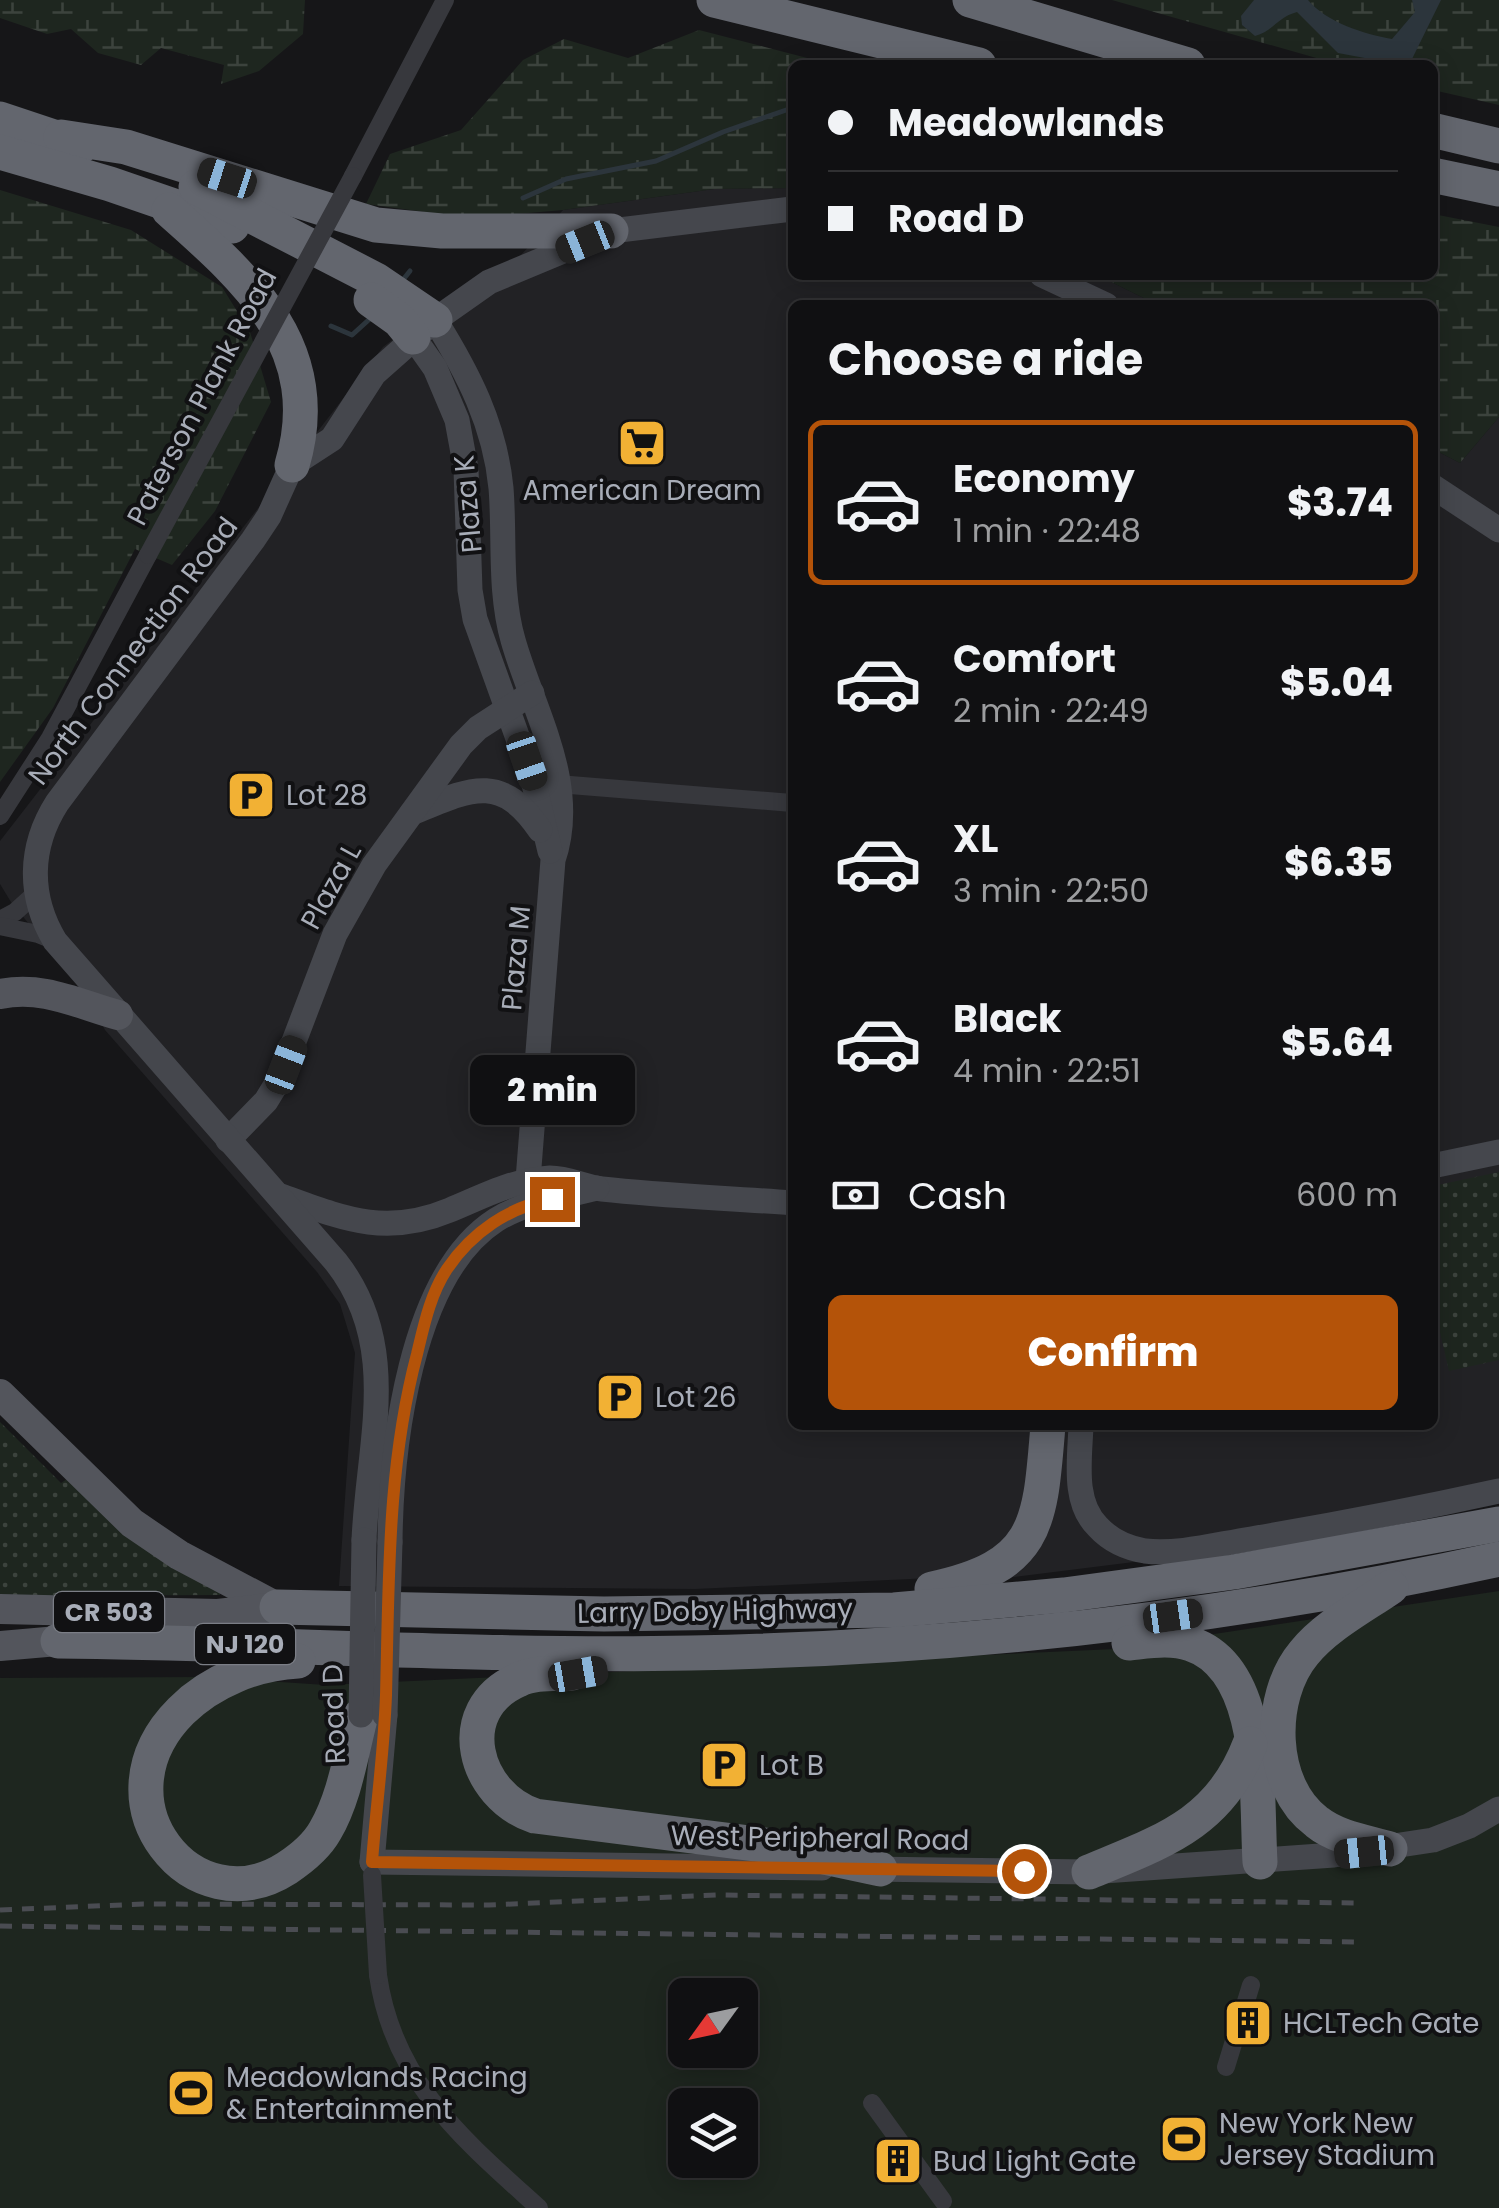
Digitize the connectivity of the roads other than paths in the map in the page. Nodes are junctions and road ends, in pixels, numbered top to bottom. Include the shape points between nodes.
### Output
1 (445, 0) edge
2 (714, 0) edge
3 (760, 0) edge
4 (970, 0) edge
5 (816, 24) junction
6 (959, 60) edge
7 (1171, 60) edge
8 (0, 120) edge
9 (1438, 131) edge
10 (62, 138) junction
11 (1499, 146) edge
12 (0, 152) edge
13 (1438, 176) edge
14 (1499, 189) edge
15 (157, 199) junction
16 (788, 210) edge
17 (612, 231) junction
18 (1053, 280) edge
19 (370, 288) junction
20 (1095, 300) edge
21 (413, 318) junction
22 (292, 465) junction
23 (1438, 490) edge
24 (1499, 530) edge
25 (532, 693) junction
26 (508, 709) junction
27 (558, 784) junction
28 (788, 803) edge
29 (412, 813) junction
30 (0, 816) edge
31 (549, 849) junction
32 (36, 893) junction
33 (0, 923) edge
34 (55, 941) junction
35 (0, 994) edge
36 (118, 1015) junction
37 (228, 1140) junction
38 (1499, 1152) edge
39 (1438, 1165) edge
40 (528, 1180) junction
41 (597, 1188) junction
42 (276, 1194) junction
43 (788, 1204) edge
44 (0, 1394) edge
45 (1047, 1430) edge
46 (1081, 1430) edge
47 (1499, 1491) edge
48 (1499, 1524) edge
49 (377, 1541) junction
50 (1499, 1559) edge
51 (1402, 1579) junction
52 (278, 1607) junction
53 (0, 1609) edge
54 (838, 1609) junction
55 (1003, 1636) junction
56 (0, 1637) edge
57 (58, 1641) junction
58 (0, 1646) edge
59 (433, 1652) junction
60 (688, 1653) junction
61 (373, 1715) junction
62 (1265, 1744) junction
63 (1499, 1809) edge
64 (1390, 1849) junction
65 (1269, 1861) junction
66 (372, 1868) junction
67 (880, 1869) junction
68 (1089, 1872) junction
69 (1251, 1985) dead end
70 (1226, 2067) dead end
71 (872, 2102) dead end
72 (942, 2201) dead end
73 (540, 2208) edge

1 - 30 street, Paterson Plank Road, bridge via 50,738
2 - 5 highway
3 - 5 highway
4 - 7 highway
5 - 6 highway
8 - 10 highway
9 - 11 highway
10 - 17 highway via 126,147 376,225 454,232
10 - 19 highway via 196,187
12 - 15 highway
13 - 14 highway
15 - 19 highway
15 - 22 highway via 236,270 275,323 300,399
16 - 17 street
17 - 21 street
18 - 20 street
19 - 21 highway
21 - 22 street via 332,439
21 - 25 street, Plaza K via 475,388 492,436 512,636
21 - 26 street, Plaza K via 458,420 474,619
22 - 32 street, North Connection Road via 254,540 48,816 36,853
23 - 24 street
25 - 26 street, Plaza L
25 - 27 street, Plaza M
26 - 29 street, Plaza L via 461,745
26 - 31 street, Plaza M
27 - 28 street
27 - 31 street, Plaza M via 560,840
29 - 31 street via 462,792 490,790 527,810
29 - 37 street, Plaza L via 335,934 280,1078
31 - 40 street, Plaza M
32 - 33 street
32 - 34 street, North Connection Road
33 - 34 street
34 - 36 street, North Connection Road
35 - 36 main road via 53,994
36 - 37 street, North Connection Road
37 - 42 street, North Connection Road
38 - 39 street
40 - 41 street via 566,1178
40 - 42 street via 436,1216 388,1224 338,1218
41 - 43 street
41 - 49 street, Road D via 498,1218 446,1271 426,1318
42 - 49 street, Road D via 349,1278 370,1326 378,1385
44 - 52 main road, Larry Doby Highway / NJ 120 via 132,1523
45 - 54 highway via 1040,1504 1030,1534 1010,1557 965,1582
46 - 47 street via 1085,1508 1107,1536 1140,1550 1246,1540
48 - 54 highway, Larry Doby Highway / NJ 120 via 1178,1580 950,1606
49 - 61 street, Road D, bridge
50 - 51 highway, Larry Doby Highway / NJ 120
51 - 55 highway, Larry Doby Highway / NJ 120
51 - 62 highway via 1315,1641 1296,1664
52 - 53 main road, CR 503 via 218,1614
52 - 54 highway, Larry Doby Highway / NJ 120 via 604,1614
55 - 60 highway, Larry Doby Highway / NJ 120
55 - 62 highway via 1197,1646 1215,1656 1236,1683
56 - 57 main road, CR 503
57 - 58 main road, Larry Doby Highway / NJ 120
57 - 59 highway, Larry Doby Highway / NJ 120
59 - 60 highway, Larry Doby Highway / NJ 120
59 - 61 highway via 293,1661 243,1673 200,1694 168,1724 151,1752 144,1794 154,1829 176,1857 206,1877 252,1884 273,1877 325,1832
60 - 67 highway via 512,1683 480,1722 476,1745 486,1779 508,1804 536,1816 772,1846
61 - 66 street, Road D
62 - 64 highway via 1312,1819
62 - 65 highway via 1275,1777
62 - 68 highway via 1194,1822
63 - 64 street, West Peripheral Road via 1452,1833
64 - 65 street, West Peripheral Road
65 - 68 street, West Peripheral Road
66 - 67 street, West Peripheral Road
66 - 73 street, Road D, bridge via 383,2004 420,2088 457,2133
67 - 68 street, West Peripheral Road
69 - 70 street
71 - 72 street

